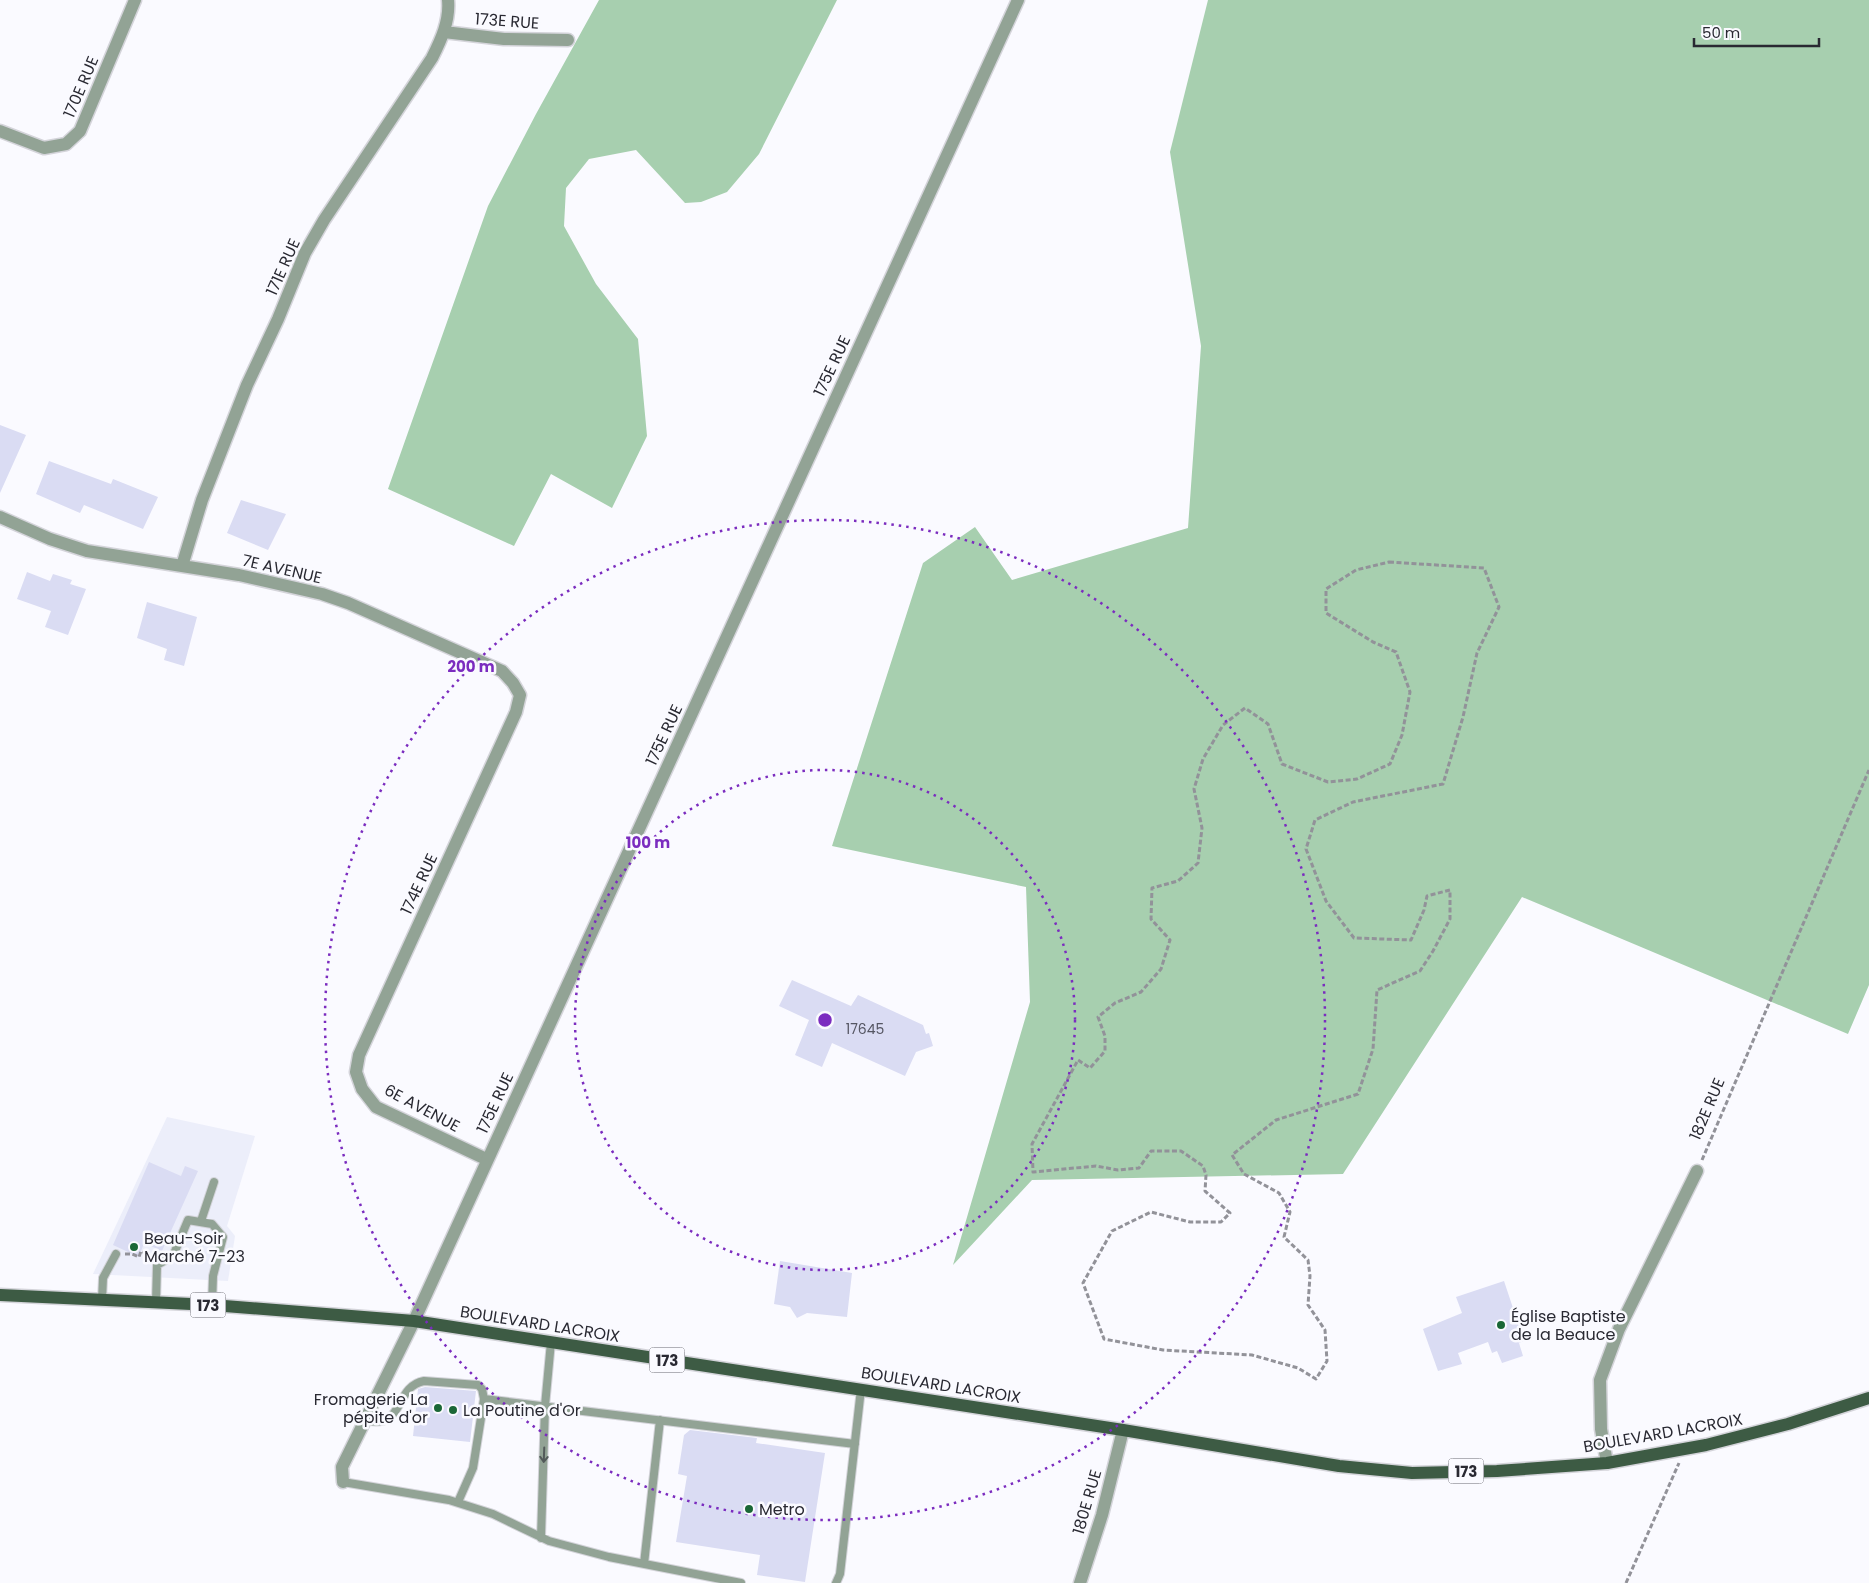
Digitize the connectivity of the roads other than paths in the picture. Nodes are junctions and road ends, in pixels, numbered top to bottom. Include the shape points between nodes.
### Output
1 (135, 0) edge
2 (448, 0) edge
3 (1018, 0) edge
4 (444, 32) junction
5 (568, 40) dead end
6 (0, 131) edge
7 (0, 517) edge
8 (182, 566) junction
9 (516, 712) joint
10 (356, 1072) joint
11 (486, 1159) junction
12 (1698, 1170) road end
13 (214, 1182) dead end
14 (201, 1221) junction
15 (116, 1254) road end
16 (0, 1295) edge
17 (102, 1300) junction
18 (156, 1303) junction
19 (212, 1305) junction
20 (414, 1320) junction
21 (551, 1342) junction
22 (861, 1389) junction
23 (1869, 1398) edge
24 (484, 1399) junction
25 (545, 1406) junction
26 (365, 1420) junction
27 (660, 1420) junction
28 (1123, 1430) junction
29 (855, 1444) junction
30 (1606, 1463) junction
31 (343, 1482) joint
32 (458, 1502) junction
33 (541, 1538) junction
34 (644, 1564) junction
35 (741, 1583) edge
36 (836, 1583) edge
37 (1080, 1583) edge

1 - 6 street, 170E RUE via 80,130 66,144 44,148
2 - 4 street, 171E RUE
3 - 11 street, 175E RUE
4 - 5 street, 173E RUE via 504,39
4 - 8 street, 171E RUE via 432,58 324,220 305,254 247,385 202,500
7 - 8 street, 7E AVENUE via 87,551
8 - 9 street, 7E AVENUE via 239,575 348,603 502,671 520,695
9 - 10 street, 174E RUE via 359,1055
10 - 11 street, 6E AVENUE via 362,1089 376,1107
11 - 20 street, 175E RUE
12 - 30 street via 1619,1329 1600,1380 1600,1429
13 - 14 lane
14 - 18 lane via 188,1220 173,1256 158,1265
14 - 19 lane via 212,1224 223,1237 213,1276
15 - 17 lane via 104,1278
16 - 17 main road, BOULEVARD LACROIX / 173
17 - 18 main road, BOULEVARD LACROIX / 173
18 - 19 main road, BOULEVARD LACROIX / 173
19 - 20 main road, BOULEVARD LACROIX / 173
20 - 21 main road, BOULEVARD LACROIX / 173
20 - 26 street, 175E RUE
21 - 22 main road, BOULEVARD LACROIX / 173
21 - 25 lane
22 - 28 main road, BOULEVARD LACROIX / 173
22 - 29 lane
23 - 30 main road, BOULEVARD LACROIX / 173 via 1788,1424 1685,1449
24 - 25 lane
24 - 26 lane via 478,1385 418,1382 388,1420
24 - 32 lane via 474,1468
25 - 27 lane
25 -> 33 lane
26 - 31 street, 175E RUE via 342,1467
27 - 29 lane
27 - 34 lane
28 - 30 main road, BOULEVARD LACROIX / 173 via 1339,1466 1412,1472 1497,1471
28 - 37 street, 180E RUE via 1102,1515
29 - 36 lane via 840,1574
31 - 32 lane
32 - 33 lane via 493,1514
33 - 34 lane
34 - 35 lane

